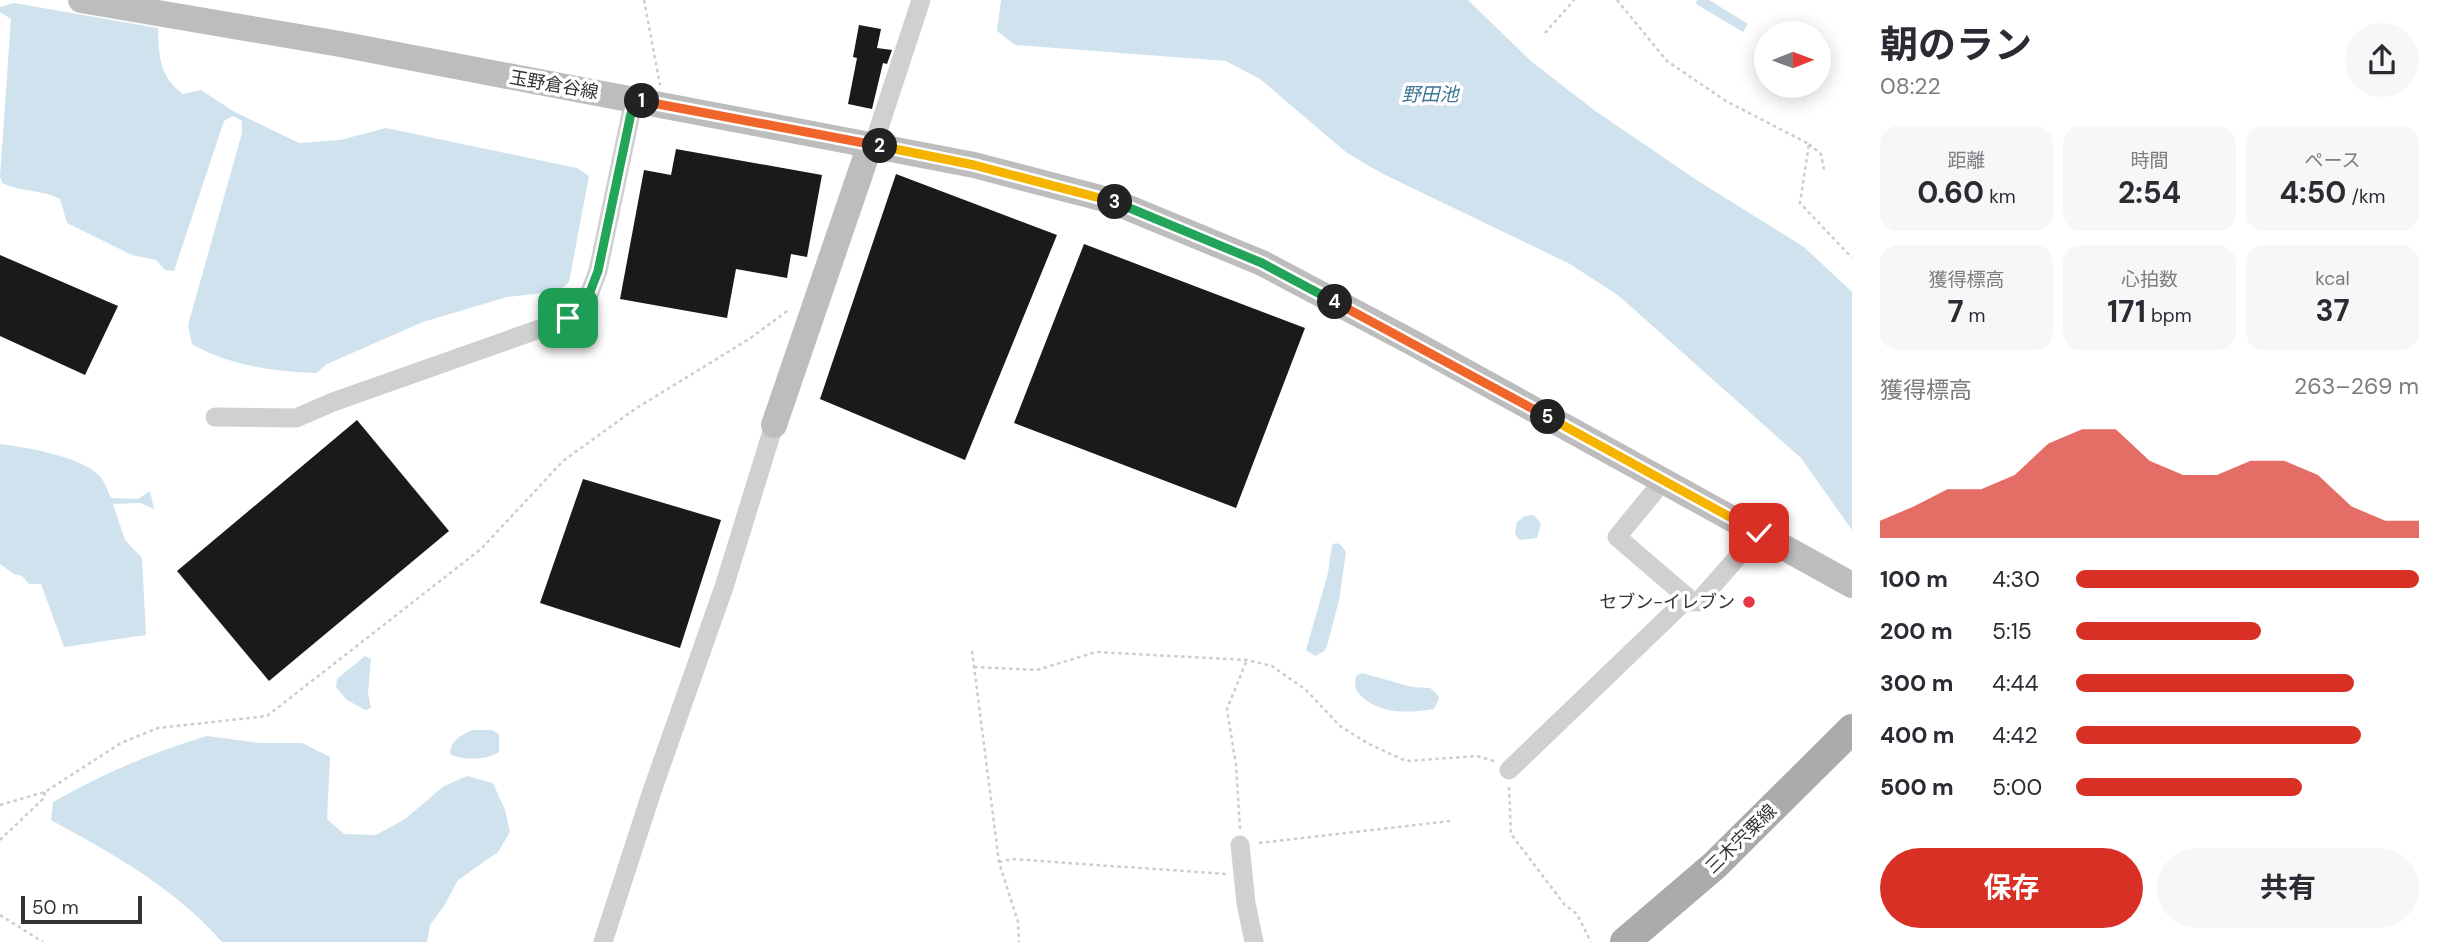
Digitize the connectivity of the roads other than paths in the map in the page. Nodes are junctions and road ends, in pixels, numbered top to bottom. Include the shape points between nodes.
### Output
1 (81, 0) edge
2 (921, 0) edge
3 (634, 99) junction
4 (870, 145) junction
5 (215, 417) dead end
6 (774, 425) joint
7 (1663, 481) junction
8 (1759, 533) junction
9 (1852, 585) edge
10 (1689, 602) junction
11 (1852, 729) edge
12 (1509, 770) road end
13 (1240, 845) road end
14 (603, 942) edge
15 (1254, 942) edge
16 (1625, 942) edge

1 - 3 main road, 玉野倉谷線
2 - 4 street
3 - 4 main road, 玉野倉谷線
3 - 5 street via 598,271 585,305 568,318 296,418
4 - 6 main road
4 - 7 main road, 玉野倉谷線 via 1057,185 1168,223 1262,263
6 - 14 street
7 - 8 main road, 玉野倉谷線
7 - 10 street via 1618,537
8 - 9 main road, 玉野倉谷線
8 - 10 street via 1698,602
10 - 12 street
11 - 16 main road, 三木宍粟線 via 1715,865
13 - 15 street

